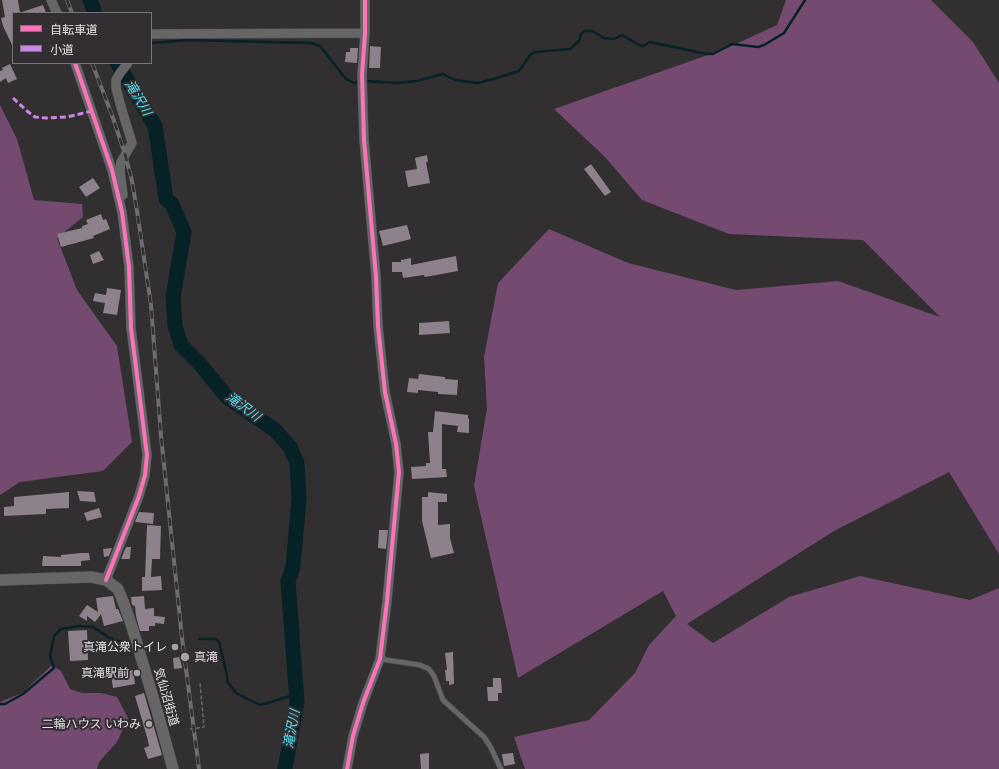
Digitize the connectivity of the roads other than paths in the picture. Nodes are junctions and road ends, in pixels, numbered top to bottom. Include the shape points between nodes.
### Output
1 (51, 0) edge
2 (366, 0) edge
3 (57, 12) edge
4 (365, 33) junction
5 (152, 34) edge
6 (75, 64) edge
7 (126, 66) edge
8 (122, 212) junction
9 (0, 580) edge
10 (106, 580) junction
11 (380, 659) junction
12 (173, 769) edge
13 (347, 769) edge
14 (501, 769) edge

1 - 3 street
2 - 4 street
4 - 5 street
4 - 11 street via 362,75 364,140 378,326 385,392 399,472
6 - 8 street via 112,170
7 - 8 street via 116,80 132,143 121,162 124,202
8 - 10 street via 129,267 131,328 147,455 139,496
9 - 10 street via 90,577
10 - 12 street, 気仙沼街道 via 118,589 124,604
11 - 13 street via 353,736
11 - 14 lane via 420,665 429,669 443,700 484,737

